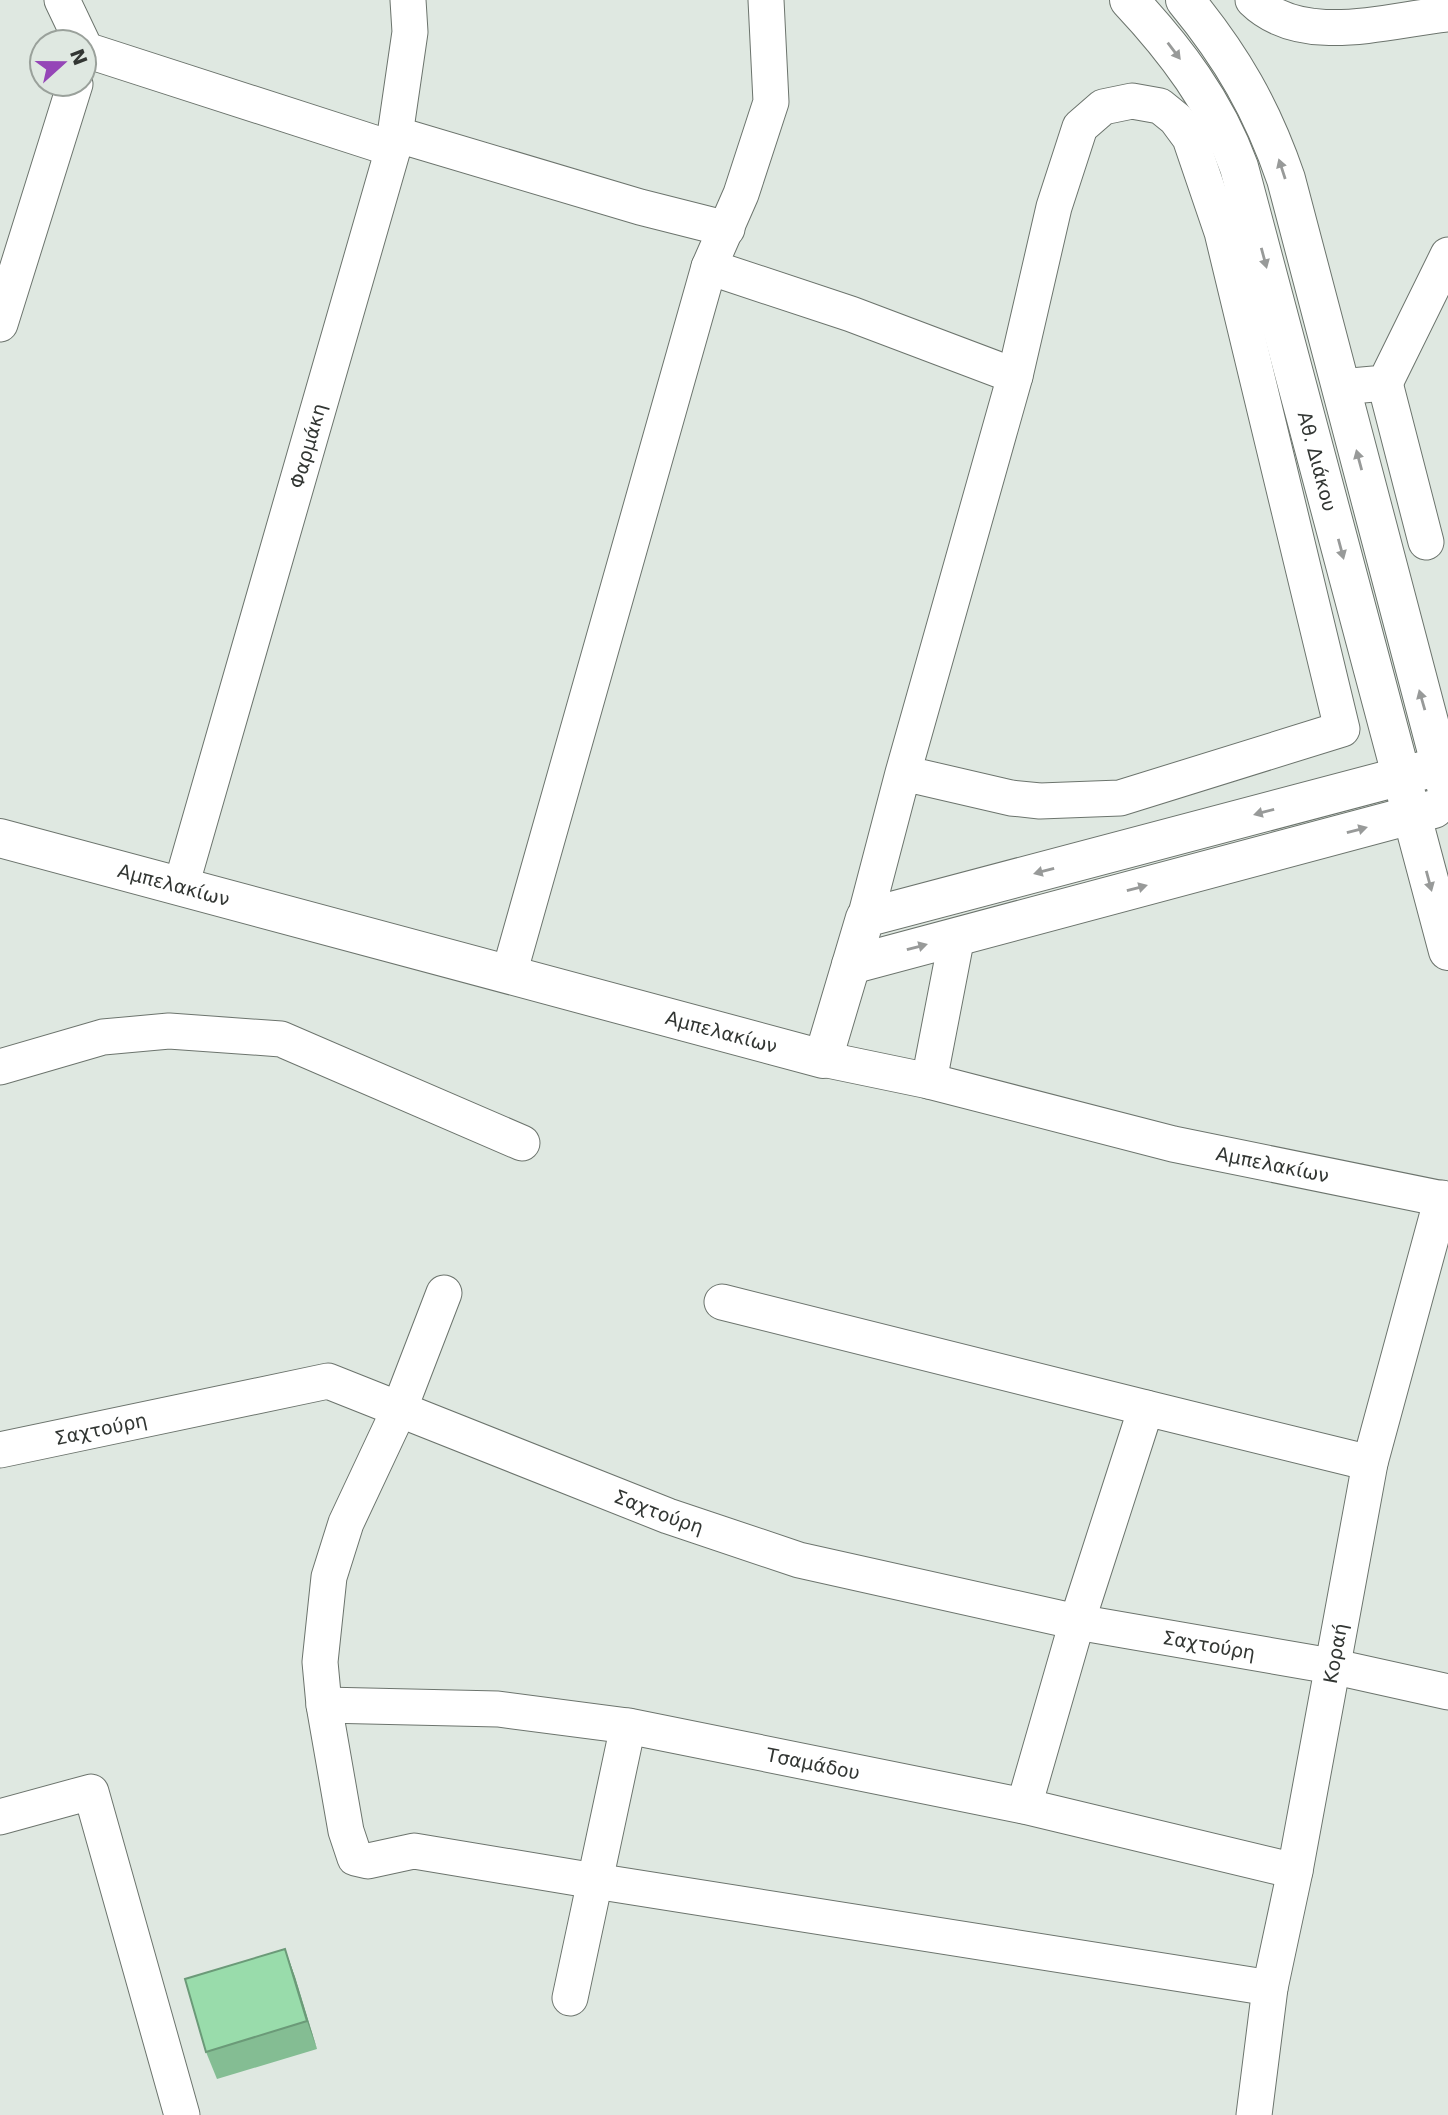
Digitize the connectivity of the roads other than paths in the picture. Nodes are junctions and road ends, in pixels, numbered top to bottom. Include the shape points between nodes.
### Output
1 (62, 0) edge
2 (408, 0) edge
3 (766, 0) edge
4 (1129, 0) edge
5 (1185, 0) edge
6 (1253, 0) edge
7 (1448, 14) edge
8 (75, 28) edge
9 (98, 52) edge
10 (69, 98) edge
11 (394, 142) junction
12 (14, 229) edge
13 (727, 229) junction
14 (1448, 255) edge
15 (709, 267) junction
16 (0, 324) edge
17 (1015, 376) junction
18 (1385, 383) junction
19 (1340, 387) junction
20 (1437, 541) edge
21 (1383, 550) junction
22 (903, 772) junction
23 (1445, 774) edge
24 (1401, 776) junction
25 (1448, 805) edge
26 (1411, 815) junction
27 (0, 838) edge
28 (181, 886) junction
29 (865, 918) junction
30 (957, 936) junction
31 (1448, 951) edge
32 (851, 965) junction
33 (509, 974) junction
34 (823, 1059) junction
35 (0, 1067) edge
36 (929, 1081) junction
37 (522, 1143) dead end
38 (1445, 1199) edge
39 (444, 1293) dead end
40 (722, 1303) dead end
41 (1146, 1408) junction
42 (399, 1410) junction
43 (0, 1450) edge
44 (1370, 1464) junction
45 (1077, 1622) junction
46 (1331, 1666) junction
47 (1448, 1692) edge
48 (324, 1705) junction
49 (628, 1726) junction
50 (1024, 1806) junction
51 (0, 1817) edge
52 (1295, 1871) junction
53 (595, 1881) junction
54 (1270, 1988) junction
55 (570, 1998) dead end
56 (182, 2115) edge
57 (1254, 2115) edge

1 - 8 street
2 - 11 street, Φαρμάκη via 410,32
3 - 13 street via 771,102
4 -> 24 street, Αθ. Διάκου via 1186,68 1218,119 1239,167
19 -> 5 street, Αθ. Διάκου via 1269,128 1220,44
6 - 7 street via 1291,22 1314,26 1376,25
9 - 11 street
10 - 12 street
11 - 13 street
11 - 28 street, Φαρμάκη
12 - 16 street
13 - 15 street
14 - 18 street
15 - 17 street
15 - 33 street
17 - 22 street
17 - 22 street via 1054,207 1080,127 1103,107 1117,102 1145,101 1160,106 1189,138 1222,232 1342,729 1120,798 1011,798
18 - 19 street
18 - 20 street
21 -> 19 street, Αθ. Διάκου
20 - 21 street
23 -> 21 street, Αθ. Διάκου
22 - 29 street
23 - 24 street
24 - 26 street, Αθ. Διάκου
24 -> 29 street
25 - 26 street
30 -> 26 street
26 -> 31 street, Αθ. Διάκου
27 - 28 street, Αμπελακίων
28 - 33 street, Αμπελακίων
29 - 32 street
32 -> 30 street
30 - 36 street
32 - 34 street
33 - 34 street, Αμπελακίων
34 - 36 street, Αμπελακίων
35 - 37 street via 103,1037 169,1031 281,1040
36 - 38 street, Αμπελακίων via 1173,1144
38 - 44 street, Κοραή
39 - 42 street
40 - 41 street
41 - 44 street
41 - 45 street
42 - 43 street, Σαχτούρη via 327,1381
42 - 45 street, Σαχτούρη via 668,1516 799,1560
42 - 48 street via 346,1523 329,1577 320,1662
44 - 46 street, Κοραή
45 - 46 street, Σαχτούρη
45 - 50 street
46 - 47 street, Σαχτούρη
46 - 52 street, Κοραή
48 - 49 street, Τσαμάδου via 498,1709
48 - 53 street via 355,1858 368,1861 414,1852
49 - 50 street, Τσαμάδου
49 - 53 street
50 - 52 street, Τσαμάδου
51 - 56 street via 91,1793
52 - 54 street, Κοραή
53 - 54 street
53 - 55 street
54 - 57 street, Κοραή

